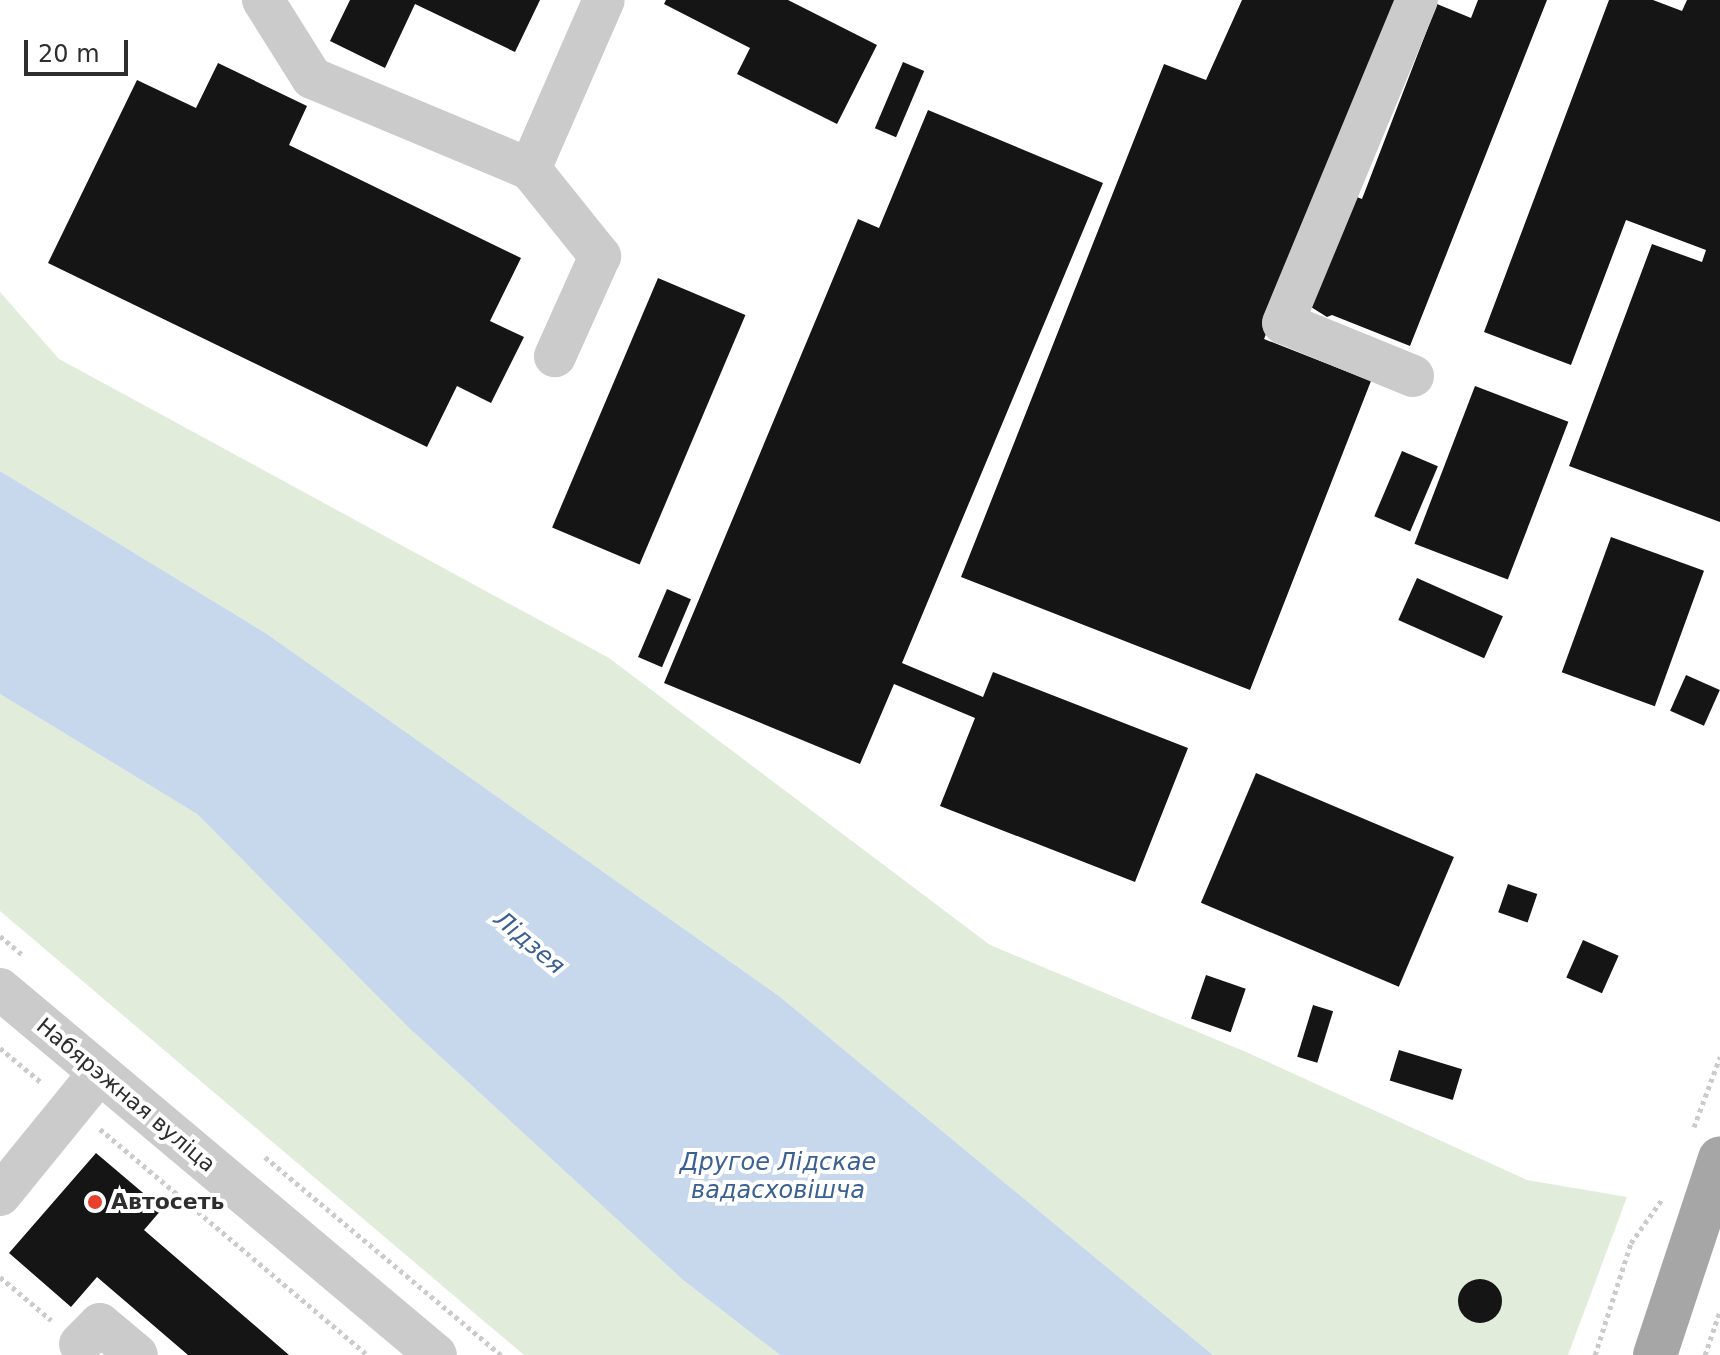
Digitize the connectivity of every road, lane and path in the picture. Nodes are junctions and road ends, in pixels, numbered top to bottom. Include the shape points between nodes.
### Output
1 (263, 0) edge
2 (604, 0) edge
3 (1417, 0) edge
4 (530, 169) junction
5 (555, 356) dead end
6 (1413, 376) dead end
7 (0, 989) edge
8 (0, 1048) edge
9 (1720, 1057) edge
10 (99, 1073) junction
11 (73, 1108) junction
12 (1704, 1150) edge
13 (1672, 1185) dead end
14 (0, 1195) edge
15 (0, 1277) edge
16 (1720, 1311) edge
17 (112, 1348) edge
18 (367, 1355) edge
19 (436, 1355) edge
20 (1595, 1355) edge
21 (1655, 1355) edge
22 (1705, 1355) edge

1 - 4 street via 312,78
2 - 4 street
3 - 6 street via 1283,323
4 - 5 street via 600,256
7 - 10 street, Набярэжная вуліца
8 - 11 path
9 - 12 path
10 - 11 street
10 - 19 street, Набярэжная вуліца
11 - 14 street
11 - 18 path
12 - 21 main road
13 - 20 path via 1631,1243
15 - 17 path
16 - 22 path

